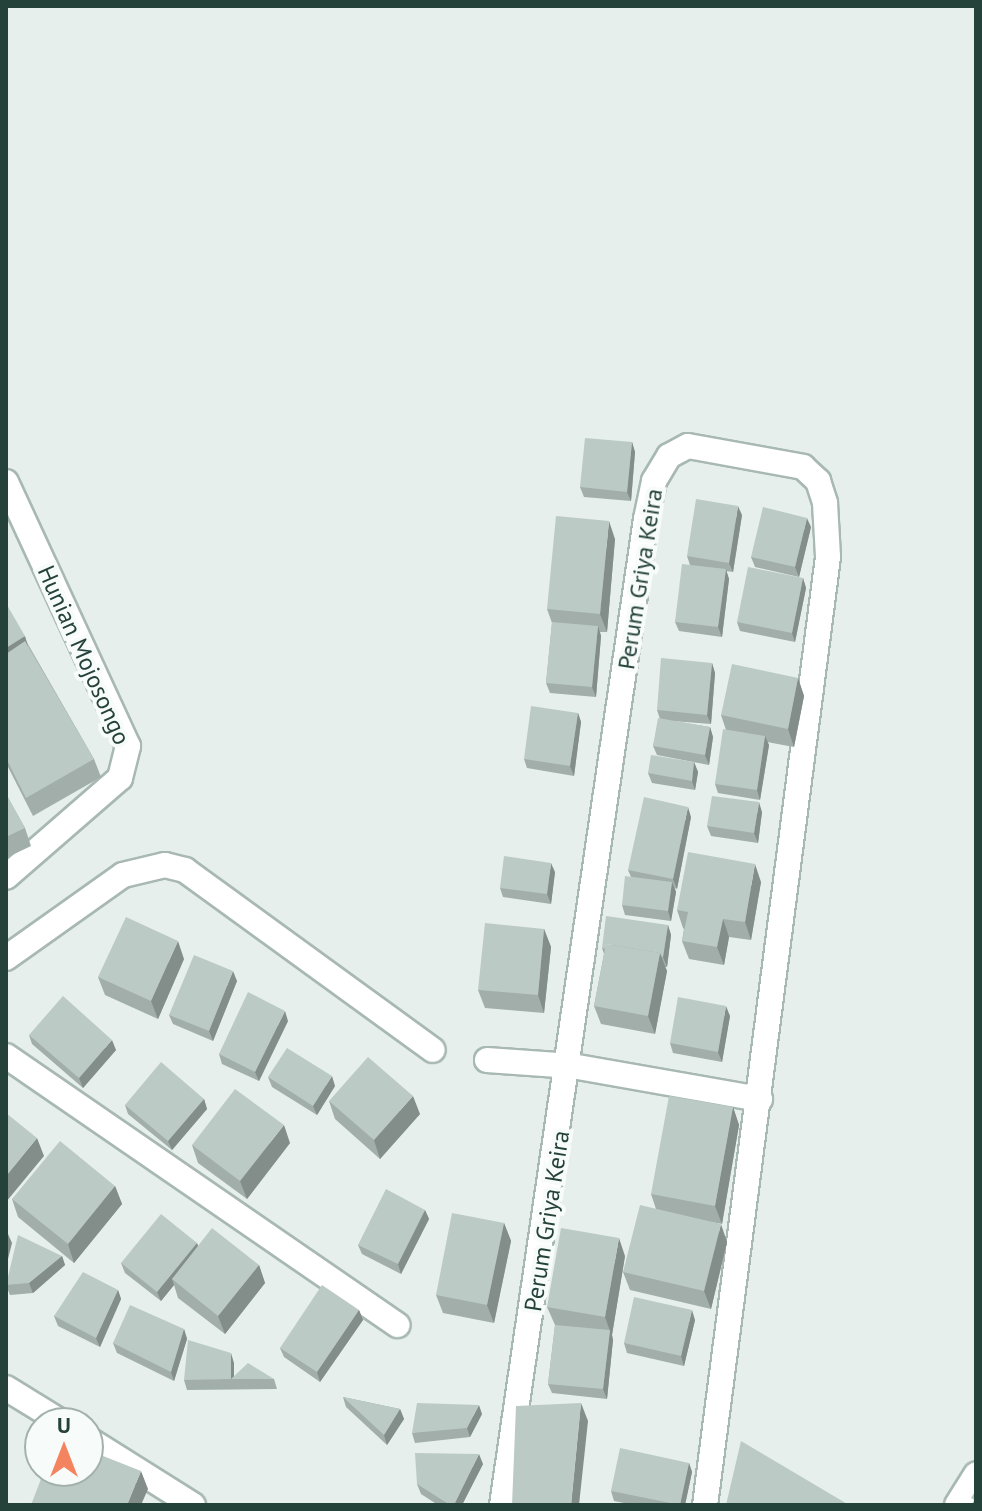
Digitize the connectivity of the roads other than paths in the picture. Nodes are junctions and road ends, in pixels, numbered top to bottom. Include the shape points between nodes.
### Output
1 (6, 482) edge
2 (6, 877) edge
3 (6, 958) edge
4 (433, 1050) dead end
5 (6, 1056) edge
6 (487, 1060) dead end
7 (572, 1066) junction
8 (760, 1099) junction
9 (397, 1325) dead end
10 (6, 1388) edge
11 (37, 1407) edge
12 (104, 1450) edge
13 (976, 1475) edge
14 (181, 1501) edge
15 (502, 1505) edge
16 (705, 1505) edge
17 (957, 1505) edge

1 - 2 street, Hunian Mojosongo via 128,746 128,762 110,789
3 - 4 street via 123,875 165,865 185,870
5 - 9 street
6 - 7 street
7 - 8 street
7 - 8 street, Perum Griya Keira via 654,481 669,456 688,446 722,448 803,467 818,481 828,557
7 - 15 street, Perum Griya Keira
8 - 16 street, Perum Griya Keira
10 - 11 street
12 - 14 street
13 - 17 street

